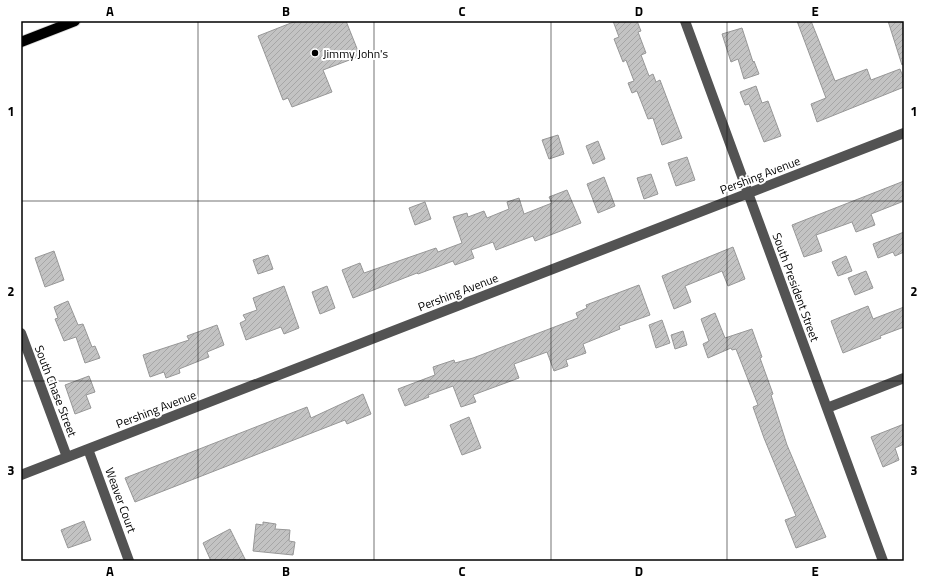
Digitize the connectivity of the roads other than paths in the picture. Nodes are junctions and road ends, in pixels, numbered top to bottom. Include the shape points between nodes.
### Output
1 (75, 21) edge
2 (685, 21) edge
3 (21, 42) edge
4 (904, 133) edge
5 (748, 193) junction
6 (21, 333) edge
7 (904, 378) edge
8 (827, 408) junction
9 (88, 449) junction
10 (67, 457) junction
11 (21, 475) edge
12 (129, 561) edge
13 (883, 561) edge

1 - 3 main road
2 - 5 street, South President Street
4 - 5 street, Pershing Avenue
5 - 8 street, South President Street
5 - 9 street, Pershing Avenue
6 - 10 street, South Chase Street
7 - 8 street
8 - 13 street, South President Street
9 - 10 street, Pershing Avenue
9 - 12 street, Weaver Court
10 - 11 street, Pershing Avenue

